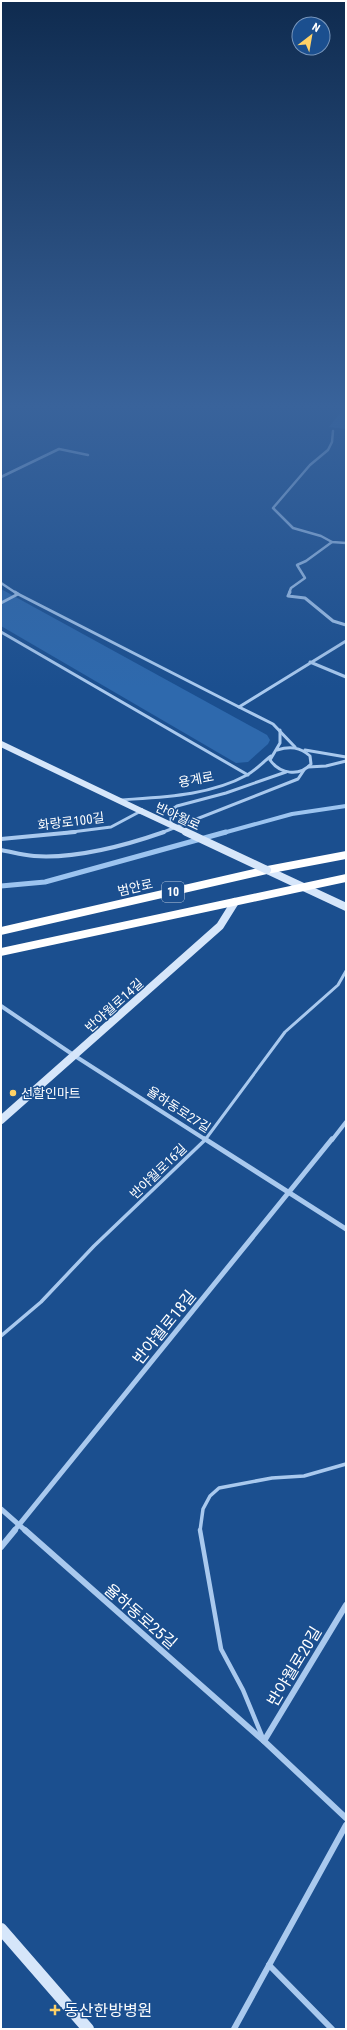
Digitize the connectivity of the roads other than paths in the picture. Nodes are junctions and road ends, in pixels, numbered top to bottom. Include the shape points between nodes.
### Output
1 (281, 499) edge
2 (332, 542) junction
3 (346, 543) edge
4 (1, 583) edge
5 (18, 594) junction
6 (1, 603) edge
7 (346, 625) edge
8 (1, 632) edge
9 (346, 641) edge
10 (310, 662) junction
11 (346, 677) edge
12 (239, 707) junction
13 (280, 730) junction
14 (1, 745) edge
15 (295, 748) junction
16 (277, 750) junction
17 (302, 750) junction
18 (271, 756) junction
19 (346, 757) edge
20 (346, 761) edge
21 (308, 767) junction
22 (304, 770) junction
23 (286, 772) junction
24 (248, 775) junction
25 (117, 800) junction
26 (141, 811) junction
27 (171, 825) junction
28 (1, 839) edge
29 (1, 850) edge
30 (346, 856) edge
31 (267, 870) junction
32 (346, 878) edge
33 (302, 886) junction
34 (235, 902) junction
35 (346, 907) edge
36 (1, 931) edge
37 (1, 952) edge
38 (346, 971) edge
39 (1, 1006) edge
40 (75, 1056) junction
41 (1, 1120) edge
42 (346, 1122) edge
43 (206, 1140) junction
44 (289, 1193) junction
45 (346, 1229) edge
46 (1, 1336) edge
47 (346, 1464) edge
48 (1, 1510) edge
49 (19, 1526) junction
50 (1, 1547) edge
51 (346, 1605) edge
52 (264, 1741) junction
53 (346, 1818) edge
54 (346, 1825) edge
55 (1, 1929) edge
56 (269, 1965) junction
57 (88, 2029) edge
58 (234, 2029) edge
59 (332, 2029) edge

1 - 2 street via 273,508 293,528
2 - 3 street
2 - 7 street via 297,565 305,578 291,588 288,596 305,598 333,621
4 - 5 street
5 - 6 street
5 - 12 street
8 - 24 street
9 - 10 street
10 - 11 street
10 - 12 street
12 - 13 street
13 - 15 street
13 - 16 street
14 - 25 main road, 반야월로
15 - 16 street
15 - 17 street
16 - 18 street
17 - 19 street
17 - 21 street via 307,752 312,760
18 - 23 street via 272,763
18 - 24 street, 용계로
20 - 21 street
21 - 22 street
22 - 23 street
22 - 29 street via 298,779 233,808 140,839 84,852 58,855
23 - 27 street, 용계로 via 226,793 177,806 171,810
24 - 25 street, 용계로 via 205,789
25 - 26 main road, 반야월로
26 - 27 main road, 반야월로, bridge
26 - 28 street, 화랑로100길 via 111,827 97,830
27 - 31 main road, 반야월로, bridge
30 - 31 highway, 범안로 / 10
31 - 33 main road, 반야월로
31 - 36 highway, 범안로 / 10
32 - 33 highway, 10
33 - 34 highway, 10
33 - 35 main road, 반야월로
34 - 37 highway, 10
34 - 40 main road, 반야월로14길 via 220,926
38 - 43 lane, 반야월로16길 via 338,985 285,1032
39 - 40 street, 율하동로27길
40 - 41 main road, 반야월로14길
40 - 43 street, 율하동로27길
42 - 44 street, 반야월로18길
43 - 44 street, 율하동로27길
43 - 46 lane, 반야월로16길 via 94,1246 41,1302
44 - 45 street, 율하동로27길
44 - 49 street, 반야월로18길
47 - 52 lane, 율하동로25길 via 304,1476 272,1478 219,1488 210,1496 203,1509 200,1528 221,1649
48 - 49 street, 율하동로25길
49 - 50 street, 반야월로18길
49 - 52 street, 율하동로25길
51 - 52 street, 반야월로20길
52 - 53 street, 율하동로25길
54 - 56 street
55 - 57 main road
56 - 58 street
56 - 59 street

